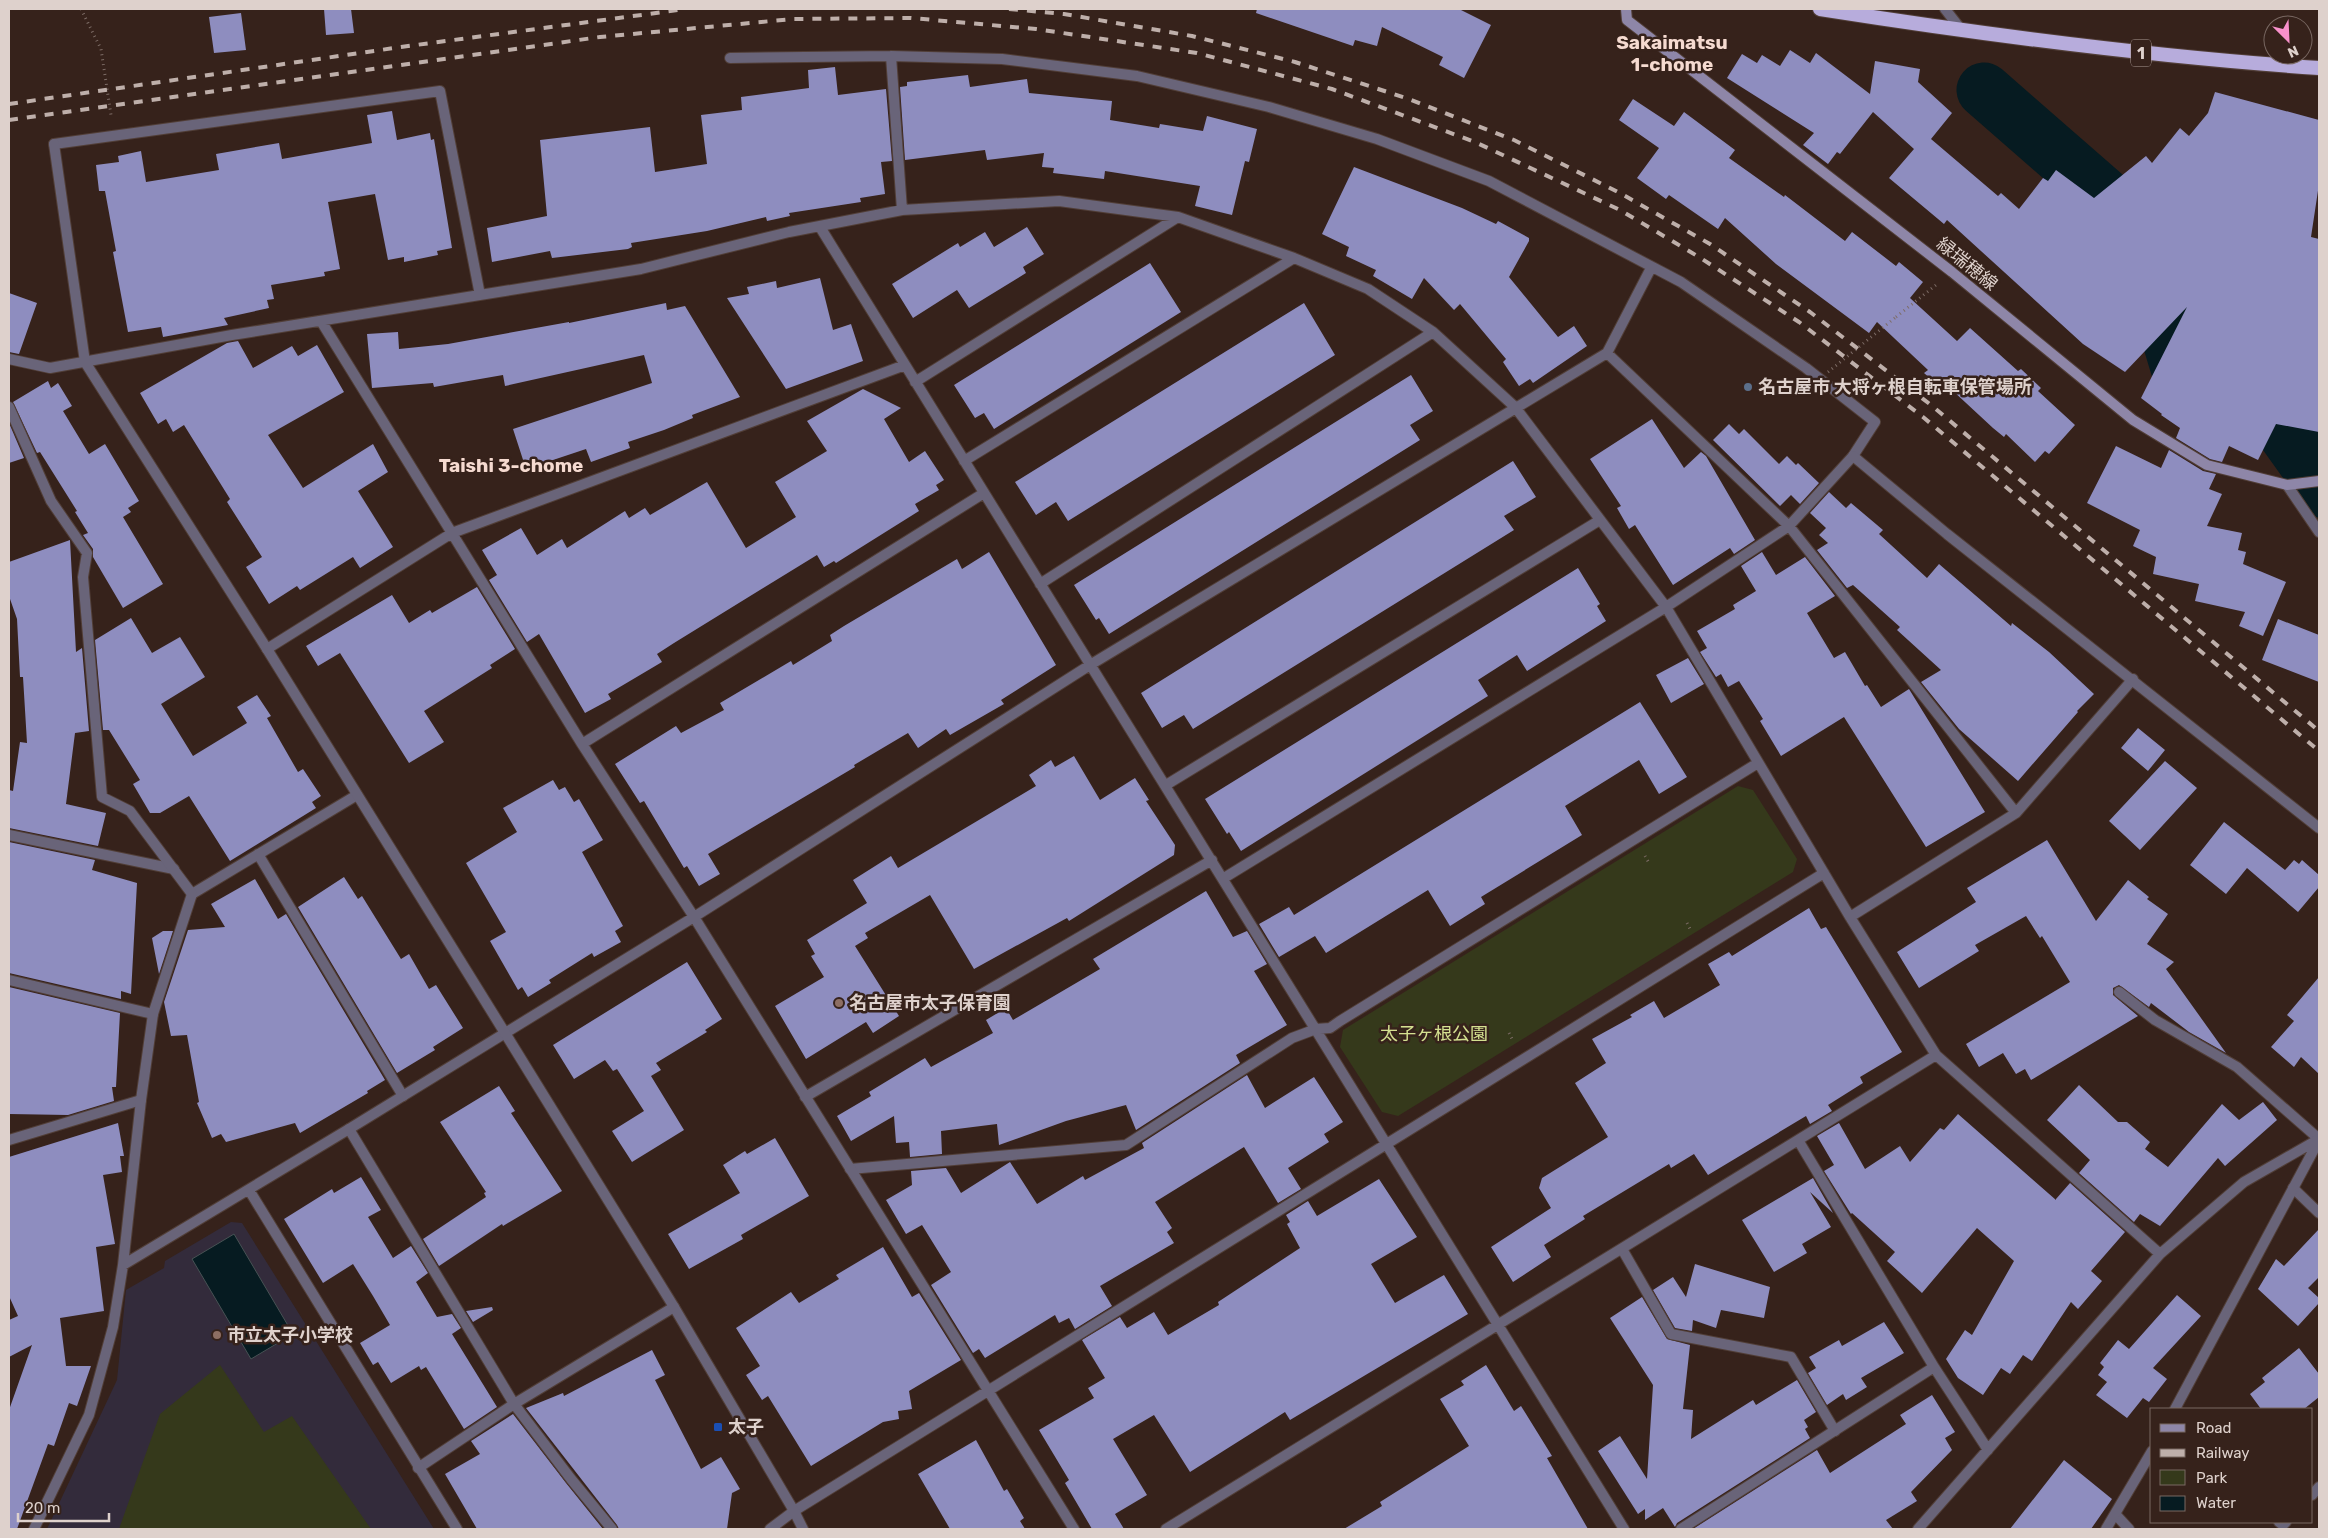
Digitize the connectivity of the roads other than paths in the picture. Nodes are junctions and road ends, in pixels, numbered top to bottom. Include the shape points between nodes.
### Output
1 (1626, 9) edge
2 (1820, 9) edge
3 (1945, 9) edge
4 (1963, 32) junction
5 (891, 56) junction
6 (730, 58) dead end
7 (2319, 68) edge
8 (902, 210) junction
9 (1178, 217) junction
10 (820, 227) junction
11 (1294, 258) junction
12 (1651, 268) junction
13 (480, 295) junction
14 (321, 321) junction
15 (1433, 332) junction
16 (1606, 352) junction
17 (10, 360) edge
18 (85, 362) junction
19 (905, 365) junction
20 (915, 382) junction
21 (9, 407) edge
22 (1515, 407) junction
23 (1853, 456) junction
24 (964, 461) junction
25 (2319, 481) edge
26 (2287, 486) junction
27 (984, 493) junction
28 (1600, 520) junction
29 (1789, 526) junction
30 (2319, 532) edge
31 (452, 533) junction
32 (1040, 584) junction
33 (1666, 607) junction
34 (267, 649) junction
35 (1090, 665) junction
36 (2133, 679) junction
37 (582, 744) junction
38 (1758, 763) junction
39 (1166, 785) junction
40 (358, 795) junction
41 (2016, 813) junction
42 (2319, 828) edge
43 (9, 836) edge
44 (258, 854) junction
45 (1212, 860) junction
46 (174, 869) junction
47 (1824, 873) junction
48 (1224, 878) junction
49 (192, 894) junction
50 (694, 917) junction
51 (1850, 917) junction
52 (9, 980) edge
53 (2118, 992) dead end
54 (152, 1014) junction
55 (1316, 1029) junction
56 (505, 1033) junction
57 (1936, 1055) junction
58 (403, 1096) junction
59 (805, 1096) junction
60 (141, 1100) junction
61 (349, 1129) junction
62 (2319, 1139) edge
63 (9, 1140) edge
64 (1798, 1140) junction
65 (1387, 1144) junction
66 (850, 1169) junction
67 (2293, 1188) junction
68 (249, 1190) junction
69 (2319, 1213) edge
70 (1622, 1249) junction
71 (2160, 1254) junction
72 (123, 1265) junction
73 (674, 1307) junction
74 (1499, 1326) junction
75 (1934, 1367) junction
76 (988, 1392) junction
77 (514, 1404) junction
78 (2176, 1408) edge
79 (1835, 1431) junction
80 (1988, 1450) junction
81 (2150, 1456) edge
82 (418, 1468) junction
83 (794, 1511) junction
84 (2116, 1515) junction
85 (34, 1529) edge
86 (457, 1529) edge
87 (612, 1529) edge
88 (770, 1529) edge
89 (803, 1529) edge
90 (1074, 1529) edge
91 (1166, 1529) edge
92 (1624, 1529) edge
93 (1681, 1529) edge
94 (1918, 1529) edge
95 (2106, 1529) edge
96 (2129, 1529) edge

1 - 26 main road, 緑瑞穂線 via 1627,20 1952,272 2133,420 2207,464
2 - 4 highway, 1
3 - 4 street
4 - 7 highway, 1 via 2204,61
5 - 6 street
5 - 8 street
5 - 12 street via 1002,59 1137,76 1269,107 1377,140 1489,181
8 - 9 street via 1059,201
8 - 10 street
9 - 11 street
9 - 20 street
10 - 13 street via 641,269
10 - 19 street
11 - 15 street via 1368,289
11 - 24 street
12 - 16 street
12 - 23 street via 1680,282 1806,368 1875,422
13 - 14 street
13 - 18 street via 440,91 54,144
14 - 18 street
14 - 31 street
15 - 22 street
15 - 32 street
16 - 22 street
16 - 29 street
17 - 18 street via 50,368
18 - 34 street
19 - 20 street
19 - 31 street
20 - 24 street
21 - 46 street via 51,501 87,553 83,577 102,797 130,811
22 - 28 street
22 - 35 street
23 - 29 street
23 - 36 street
24 - 27 street
25 - 26 main road, 緑瑞穂線
26 - 30 street
27 - 32 street
27 - 37 street
28 - 33 street
28 - 39 street
29 - 33 street
29 - 41 street
31 - 34 street
31 - 37 street
32 - 35 street
33 - 38 street
33 - 48 street
34 - 40 street
35 - 39 street
35 - 50 street
36 - 41 street
36 - 42 street
37 - 50 street
38 - 47 street
38 - 55 street via 1330,1028
39 - 45 street
40 - 44 street
40 - 56 street
41 - 51 street
43 - 46 street
44 - 49 street
44 - 58 street
45 - 48 street
45 - 59 street
46 - 49 street
47 - 51 street
47 - 65 street
48 - 55 street
49 - 54 street
50 - 56 street
50 - 59 street
51 - 57 street
52 - 54 street
53 - 62 street via 2154,1020 2236,1067
54 - 60 street
55 - 65 street
55 - 66 street via 1292,1038 1126,1145
56 - 58 street
56 - 73 street
57 - 64 street
57 - 71 street
58 - 61 street
59 - 66 street
60 - 63 street
60 - 72 street
61 - 68 street
61 - 77 street
62 - 67 street
62 - 71 street via 2244,1182
64 - 70 street
64 - 75 street
65 - 74 street
65 - 76 street
66 - 76 street
67 - 69 street
67 - 78 street
68 - 72 street
68 - 82 street
70 - 74 street
70 - 79 street via 1671,1334 1791,1357
71 - 80 street
72 - 85 street via 114,1327 89,1415
73 - 77 street
73 - 83 street
74 - 91 street
74 - 92 street
75 - 79 street
75 - 80 street
76 - 83 street
76 - 90 street
77 - 82 street
77 - 87 street
79 - 93 street
80 - 94 street
81 - 84 street
82 - 86 street
83 - 88 street
83 - 89 street
84 - 95 street
84 - 96 street

